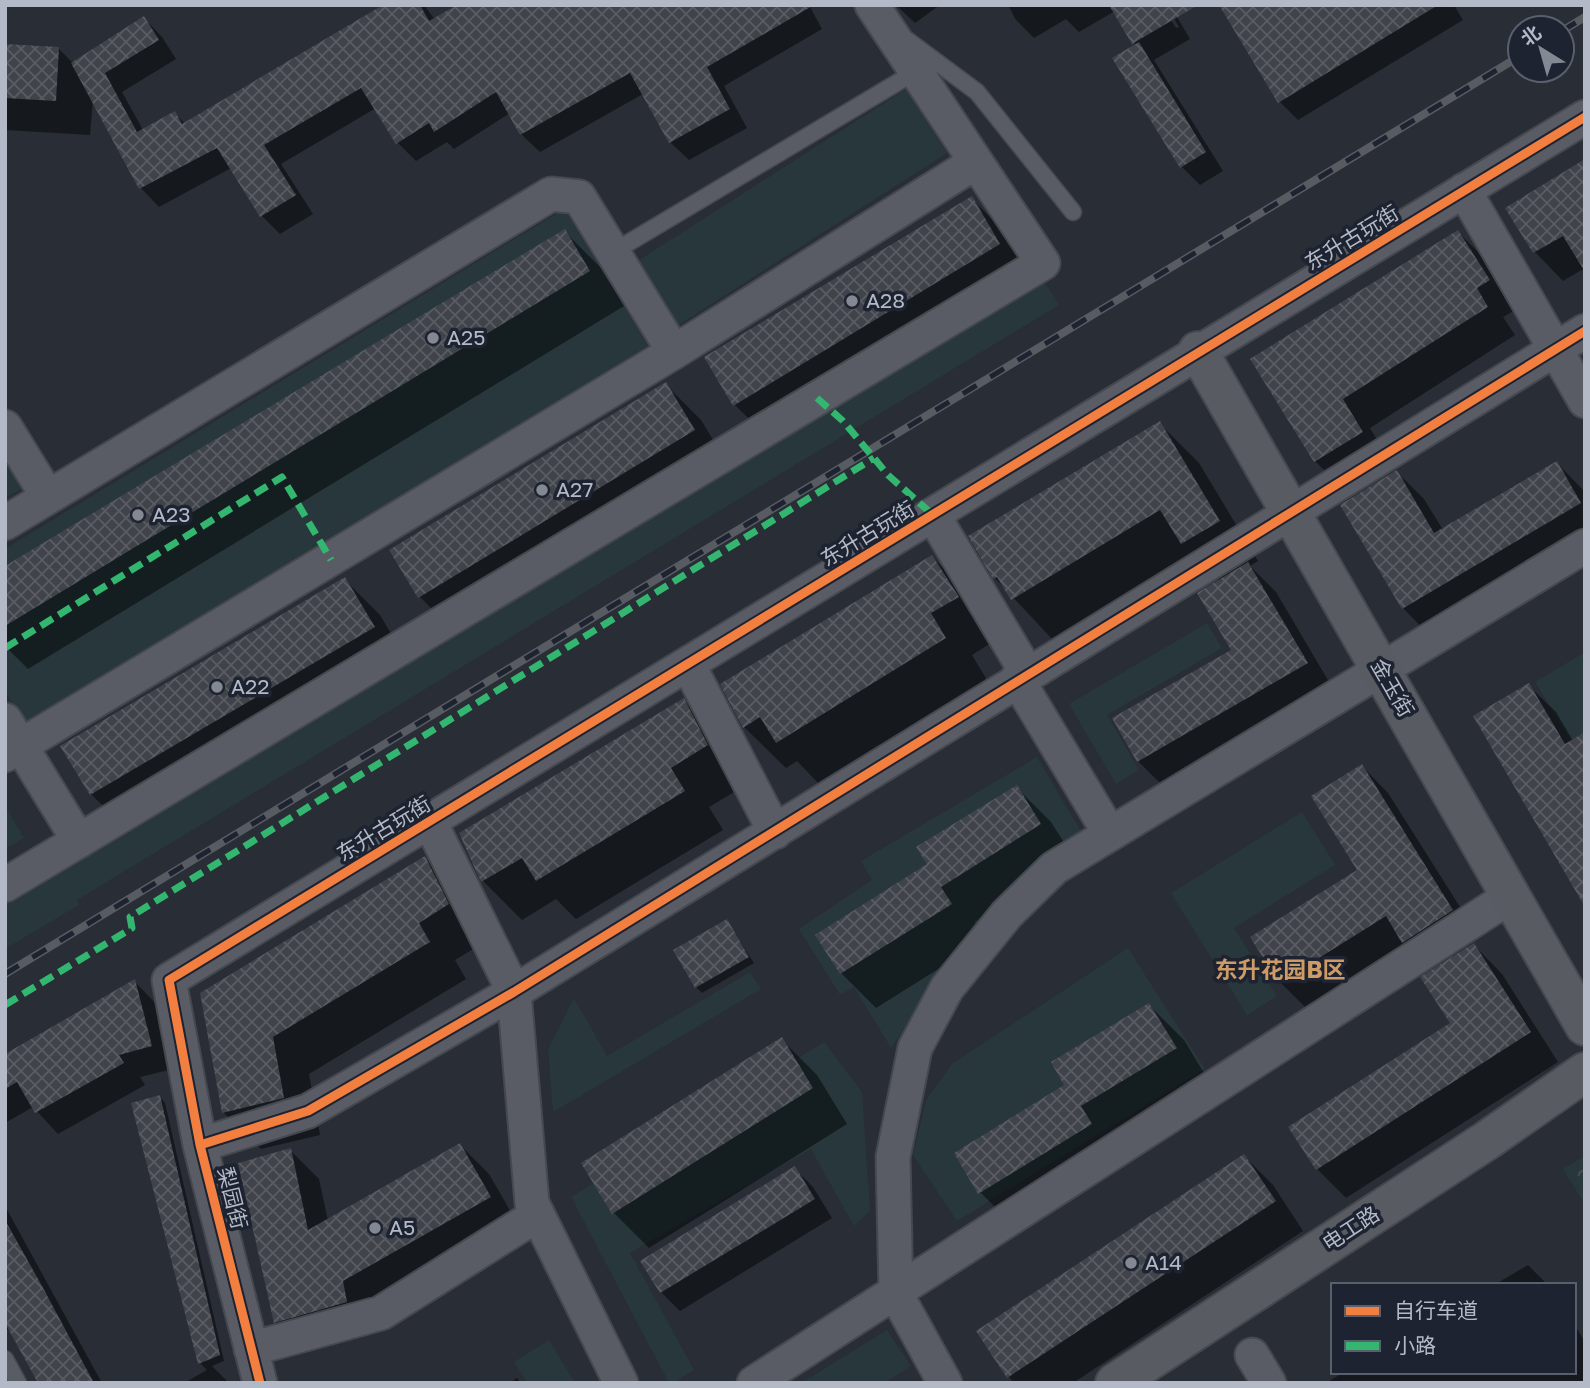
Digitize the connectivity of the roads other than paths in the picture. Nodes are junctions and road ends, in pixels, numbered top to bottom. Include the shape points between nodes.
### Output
1 (877, 13) edge
2 (915, 72) junction
3 (1585, 117) edge
4 (976, 162) junction
5 (1464, 190) junction
6 (1073, 212) dead end
7 (613, 252) junction
8 (1585, 331) edge
9 (1555, 349) junction
10 (1198, 351) junction
11 (674, 352) junction
12 (1585, 401) edge
13 (5, 427) edge
14 (48, 497) junction
15 (1290, 512) junction
16 (933, 515) junction
17 (5, 523) edge
18 (1585, 547) edge
19 (688, 664) junction
20 (1380, 669) junction
21 (1022, 676) junction
22 (11, 741) edge
23 (430, 822) junction
24 (775, 832) junction
25 (1110, 834) junction
26 (79, 841) junction
27 (5, 885) edge
28 (1511, 895) junction
29 (169, 980) joint
30 (514, 992) junction
31 (1585, 1026) edge
32 (1585, 1072) edge
33 (200, 1145) junction
34 (537, 1215) junction
35 (896, 1294) junction
36 (251, 1349) junction
37 (5, 1359) edge
38 (18, 1383) edge
39 (260, 1383) edge
40 (621, 1383) edge
41 (754, 1383) edge
42 (945, 1383) edge
43 (1115, 1383) edge

1 - 2 street
1 - 6 lane via 977,92
2 - 4 street
2 - 7 lane
3 - 5 street, 东升古玩街
4 - 11 street
4 - 26 street via 1043,263
5 - 9 street
5 - 10 street, 东升古玩街
7 - 11 street
7 - 14 street via 579,197 551,194
8 - 9 street
9 - 12 street
9 - 15 street
10 - 15 street, 金玉街
10 - 16 street, 东升古玩街
11 - 22 street
13 - 14 street
14 - 17 street
15 - 20 street, 金玉街
15 - 21 street
16 - 19 street, 东升古玩街
16 - 21 street
18 - 20 street
19 - 23 street, 东升古玩街
19 - 24 street
20 - 25 street
20 - 28 street, 金玉街
21 - 24 street
21 - 25 street
22 - 26 street
23 - 29 street, 东升古玩街
23 - 30 street
24 - 30 street
25 - 35 street via 1054,868 1007,914 947,988 915,1048 893,1157
26 - 27 street
28 - 31 street, 金玉街
28 - 35 street
29 - 33 street, 梨园街
30 - 33 street via 308,1111
30 - 34 street via 532,1203
32 - 43 street, 电工路
33 - 36 street, 梨园街
34 - 36 street via 382,1313
34 - 40 street
35 - 41 street
35 - 42 street
36 - 39 street, 梨园街
37 - 38 lane

